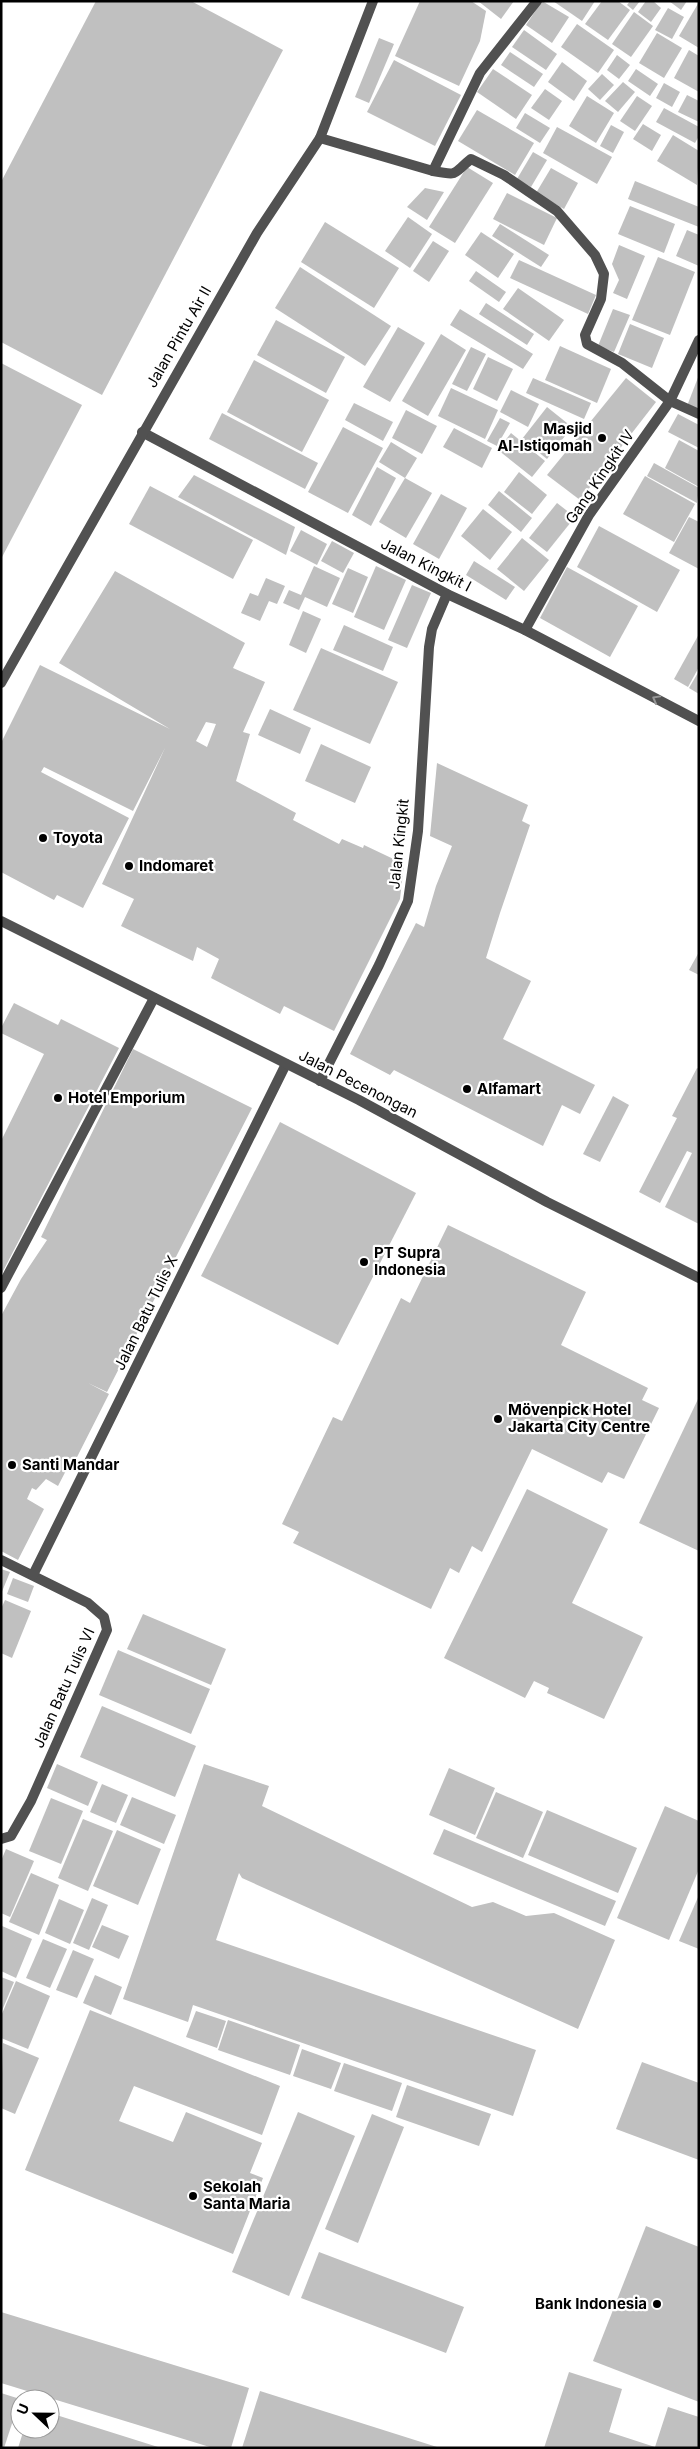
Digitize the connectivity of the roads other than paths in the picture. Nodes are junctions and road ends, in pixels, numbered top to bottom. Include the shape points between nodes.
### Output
1 (373, 1) edge
2 (537, 1) edge
3 (320, 138) junction
4 (433, 171) junction
5 (699, 340) edge
6 (670, 401) junction
7 (699, 414) edge
8 (142, 432) junction
9 (447, 594) junction
10 (525, 630) junction
11 (1, 683) edge
12 (699, 721) edge
13 (1, 921) edge
14 (154, 998) junction
15 (286, 1064) junction
16 (320, 1081) junction
17 (699, 1278) edge
18 (1, 1288) edge
19 (1, 1560) edge
20 (33, 1575) junction
21 (1, 1839) edge

1 - 3 street, Jalan Pintu Air II
2 - 4 street via 480,73
3 - 4 street
3 - 8 street, Jalan Pintu Air II via 256,233
4 - 6 street via 456,174 471,159 504,175 557,211 595,255 604,274 601,299 585,335 587,344 622,363
5 - 6 street, Gang Kingkit IV
6 - 7 street
6 - 10 street, Gang Kingkit IV via 589,515
8 - 9 street, Jalan Kingkit I
8 - 11 street, Jalan Pintu Air II
9 - 10 street, Jalan Kingkit I
9 - 16 street, Jalan Kingkit via 432,629 429,648 418,831 408,901
12 -> 10 street, Jalan Kingkit I
13 - 14 street, Jalan Pecenongan
14 - 15 street, Jalan Pecenongan
14 - 18 street
15 - 16 street, Jalan Pecenongan
15 - 20 street, Jalan Batu Tulis X
16 - 17 street, Jalan Pecenongan via 547,1202
19 - 20 street, Jalan Batu Tulis VI
20 - 21 street, Jalan Batu Tulis VI via 88,1604 104,1617 107,1630 31,1801 11,1836

